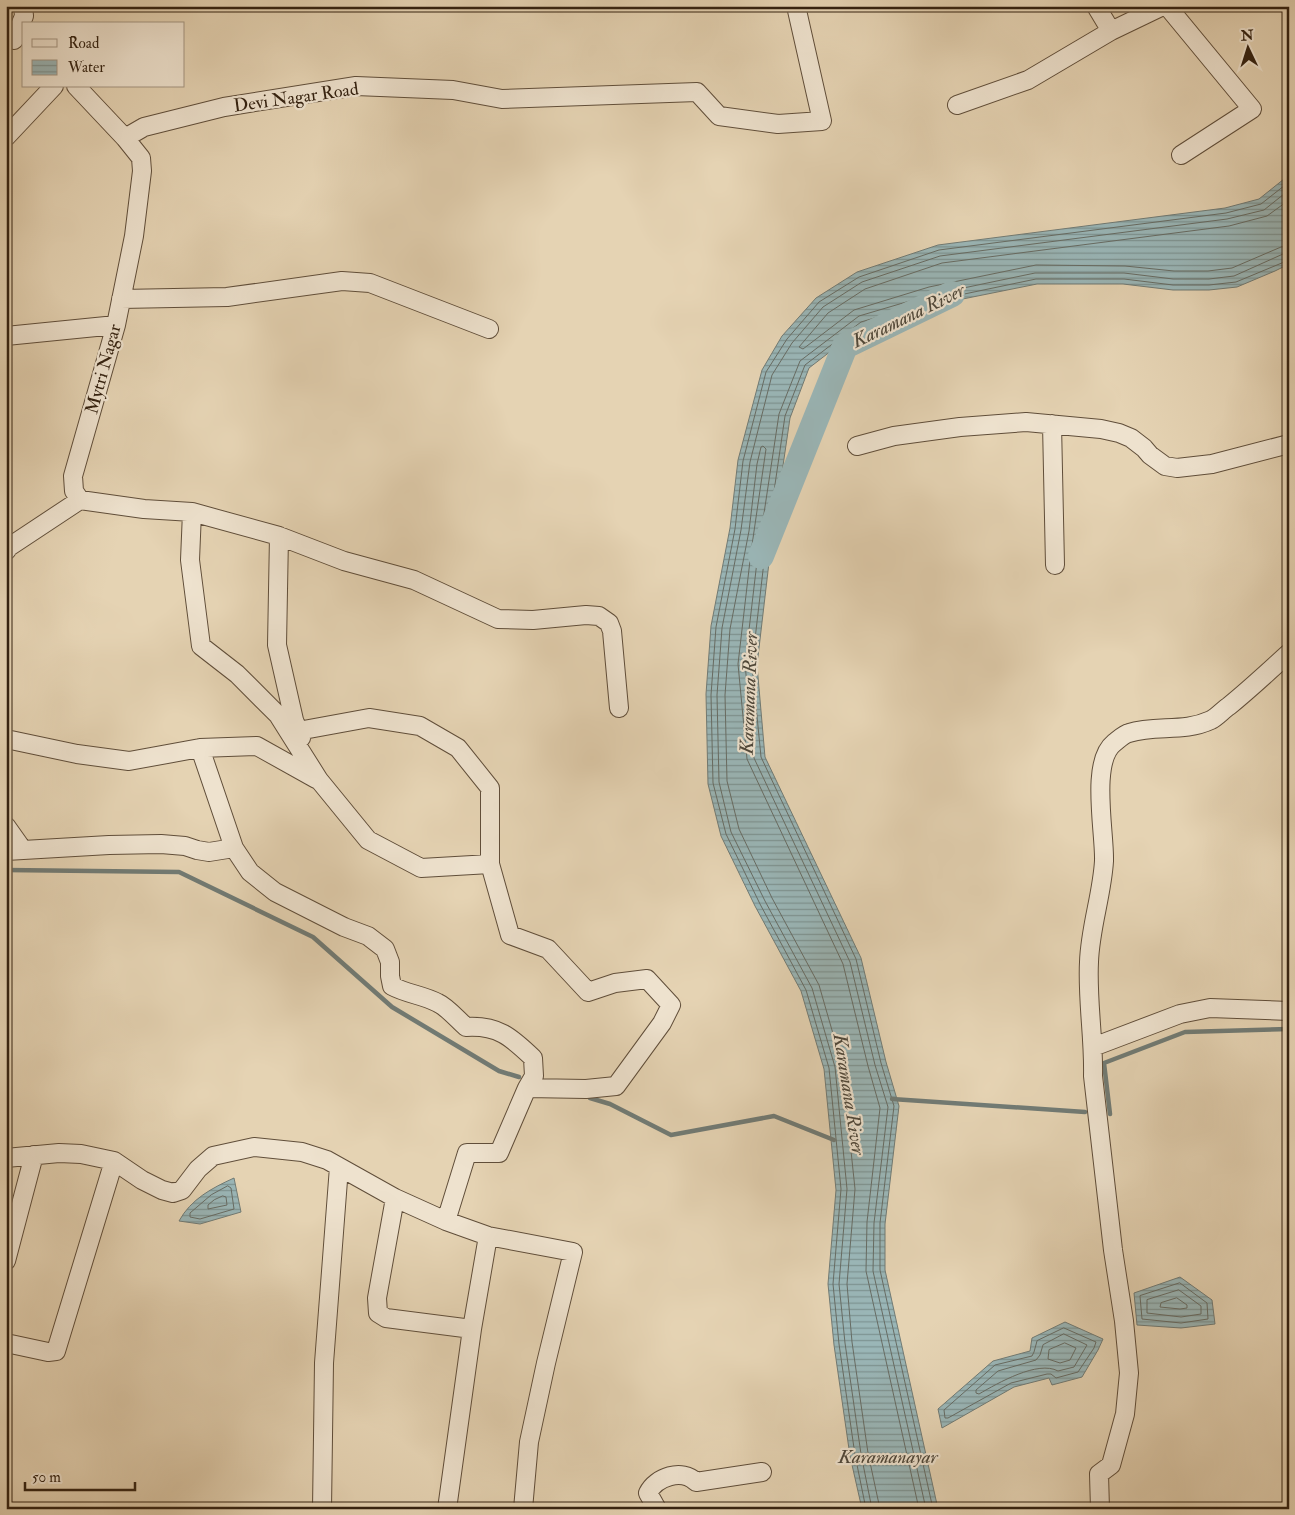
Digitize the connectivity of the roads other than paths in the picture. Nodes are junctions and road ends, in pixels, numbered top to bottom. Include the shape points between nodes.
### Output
1 (23, 6) edge
2 (796, 6) edge
3 (1096, 6) edge
4 (1163, 6) edge
5 (1167, 6) edge
6 (1111, 31) junction
7 (15, 41) edge
8 (52, 88) edge
9 (78, 88) edge
10 (957, 105) dead end
11 (6, 137) edge
12 (125, 138) junction
13 (1181, 155) dead end
14 (120, 299) junction
15 (116, 325) junction
16 (489, 329) dead end
17 (6, 336) edge
18 (1052, 424) junction
19 (1289, 444) edge
20 (857, 446) dead end
21 (80, 500) junction
22 (192, 512) junction
23 (279, 536) junction
24 (6, 551) edge
25 (1055, 565) dead end
26 (1289, 653) edge
27 (619, 708) dead end
28 (298, 731) junction
29 (6, 739) edge
30 (200, 748) junction
31 (318, 780) junction
32 (6, 826) edge
33 (234, 848) junction
34 (14, 851) edge
35 (490, 864) junction
36 (1289, 1011) edge
37 (1094, 1047) junction
38 (527, 1088) junction
39 (34, 1155) junction
40 (6, 1158) edge
41 (114, 1161) junction
42 (339, 1167) junction
43 (395, 1198) junction
44 (446, 1221) junction
45 (488, 1236) junction
46 (6, 1261) edge
47 (472, 1329) junction
48 (6, 1343) edge
49 (762, 1472) dead end
50 (322, 1509) edge
51 (447, 1509) edge
52 (523, 1509) edge
53 (657, 1509) edge
54 (1100, 1509) edge

1 - 7 street via 24,16
2 - 12 street, Devi Nagar Road via 822,122 778,124 719,116 697,92 502,99 453,90 356,86 224,107 144,127
3 - 6 street
4 - 6 street
5 - 13 street via 1252,108
6 - 10 street via 1028,80
8 - 11 street
9 - 12 street, Mytri Nagar
12 - 14 street, Mytri Nagar via 141,158 141,164 134,236
14 - 15 street, Mytri Nagar
14 - 16 street via 227,297 342,281 370,283
15 - 17 street
15 - 21 street, Mytri Nagar via 73,476 74,491
18 - 19 street via 1119,433 1165,466 1177,468 1212,464
18 - 20 street via 1026,422 960,427 894,436
18 - 25 street
21 - 22 street
21 - 24 street
22 - 23 street
22 - 31 street via 190,560 201,646 237,674 278,714
23 - 27 street via 344,561 414,580 498,619 598,616 610,623 612,631
23 - 28 street via 277,645
26 - 37 street via 1212,719 1185,728 1128,733 1111,745 1103,759 1101,817 1104,860 1089,960
28 - 31 street
28 - 35 street via 369,718 420,726 458,748 490,788
29 - 30 street via 129,761
30 - 31 street via 257,746
30 - 33 street
31 - 35 street via 368,840 421,868
32 - 34 street
33 - 34 street via 209,852 161,844
33 - 38 street via 250,872 275,892 368,936 385,949 392,986 440,1004 466,1027 493,1028 521,1046 532,1058 534,1076
35 - 38 street via 510,935 548,949 588,992 647,978 671,1005 662,1023 616,1086
36 - 37 street via 1203,1009 1180,1014
37 - 54 street via 1093,1076 1129,1374 1125,1414 1111,1465 1099,1474
38 - 44 street via 499,1153 466,1153
39 - 40 street
39 - 41 street via 81,1154
39 - 46 street
41 - 42 street via 142,1180 173,1193 182,1190 213,1156 254,1147 302,1152
41 - 48 street via 56,1351
42 - 43 street
42 - 50 street via 324,1363
43 - 44 street
43 - 47 street via 377,1298 378,1313 386,1318
44 - 45 street
45 - 47 street
45 - 52 street via 573,1252 529,1442
47 - 51 street
49 - 53 street via 696,1482 679,1475 664,1477 648,1493

